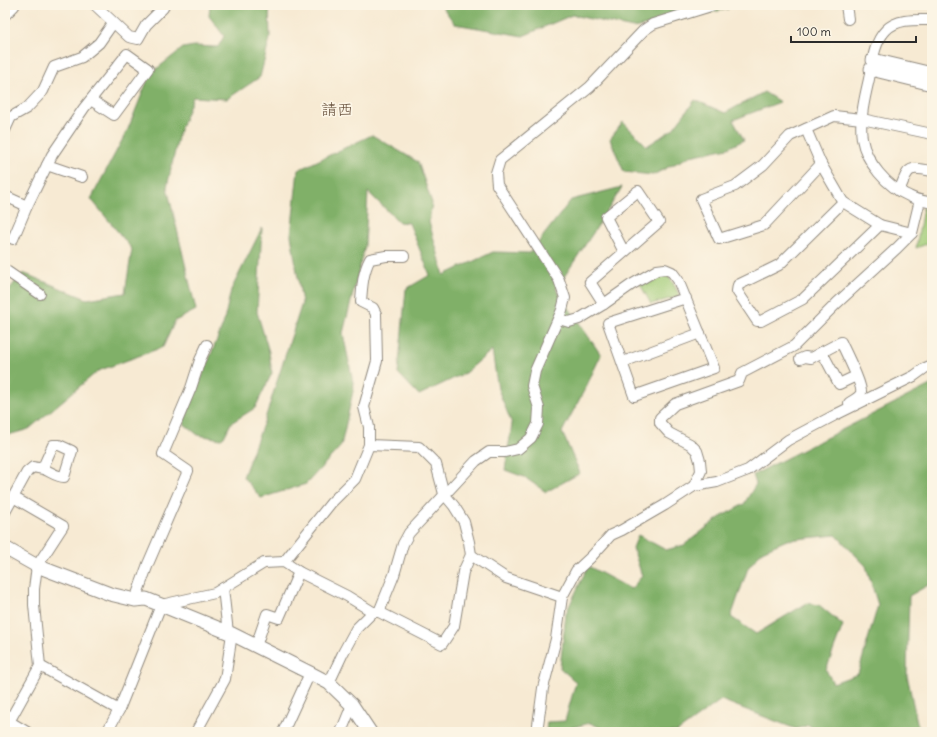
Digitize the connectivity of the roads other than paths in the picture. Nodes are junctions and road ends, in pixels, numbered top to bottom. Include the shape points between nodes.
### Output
1 (94, 5) edge
2 (164, 5) edge
3 (714, 5) edge
4 (846, 5) edge
5 (848, 19) dead end
6 (932, 20) edge
7 (113, 23) junction
8 (872, 64) junction
9 (932, 74) edge
10 (932, 84) edge
11 (91, 100) junction
12 (862, 119) junction
13 (806, 129) junction
14 (5, 130) edge
15 (932, 134) edge
16 (821, 164) junction
17 (47, 165) junction
18 (932, 171) edge
19 (82, 177) dead end
20 (899, 191) junction
21 (5, 196) edge
22 (920, 200) junction
23 (843, 202) junction
24 (932, 203) edge
25 (27, 206) junction
26 (880, 225) junction
27 (912, 233) junction
28 (13, 239) dead end
29 (624, 252) junction
30 (404, 256) dead end
31 (5, 270) edge
32 (40, 294) dead end
33 (686, 298) junction
34 (604, 304) junction
35 (559, 319) junction
36 (700, 333) junction
37 (207, 344) dead end
38 (822, 352) junction
39 (800, 359) dead end
40 (623, 362) junction
41 (932, 365) edge
42 (856, 376) junction
43 (837, 414) junction
44 (368, 445) junction
45 (44, 469) dead end
46 (694, 486) junction
47 (444, 494) junction
48 (13, 497) junction
49 (5, 512) edge
50 (5, 548) edge
51 (471, 554) junction
52 (284, 562) junction
53 (37, 566) junction
54 (299, 572) junction
55 (223, 588) junction
56 (562, 597) junction
57 (135, 600) junction
58 (161, 605) junction
59 (376, 612) junction
60 (230, 634) junction
61 (256, 646) junction
62 (40, 666) junction
63 (310, 673) junction
64 (329, 683) junction
65 (352, 705) junction
66 (119, 710) junction
67 (6, 723) edge
68 (27, 732) edge
69 (107, 732) edge
70 (196, 732) edge
71 (283, 732) edge
72 (341, 732) edge
73 (370, 732) edge
74 (537, 732) edge

1 - 7 street
2 - 7 street via 146,25 138,39 130,37
3 - 35 street via 653,24 644,30 590,87 500,160 496,173 497,185 560,280 565,298
4 - 5 street
6 - 8 street via 909,20 897,23 886,30 878,41
7 - 14 street via 99,43 82,57 54,67 42,91 27,108 11,117
8 - 9 street
8 - 10 street
8 - 12 street
11 - 11 street via 114,115 148,69 128,54
11 - 17 street
12 - 13 street via 834,116
12 - 15 street
12 - 20 street via 862,138 870,160 882,176
13 - 16 street
13 - 16 street via 790,136 763,165 735,186 701,199 719,239 764,225
16 - 23 street
17 - 19 street
17 - 25 street
18 - 20 street via 914,167 910,169
20 - 22 street
21 - 25 street
22 - 24 street
22 - 27 street
23 - 26 street
23 - 26 street via 779,265 738,285 737,291 757,321 761,322 804,299
25 - 28 street
26 - 27 street
27 - 46 street via 836,303 794,346 742,373 739,381 675,404 660,418 660,424 669,433 690,444 697,451 701,471
29 - 29 street via 660,222 638,191 606,217
29 - 34 street via 590,282
30 - 44 street via 370,259 363,284 361,302 373,308 376,314 377,361 364,407 369,427
31 - 32 street
33 - 34 street via 672,272 657,270
33 - 36 street
33 - 40 street via 608,323
34 - 35 street via 579,319 569,322
35 - 47 street via 534,371 532,386 539,408 538,424 531,438 518,449 489,452 476,461
36 - 40 street
36 - 40 street via 714,368 634,396
37 - 57 street via 163,454 188,471
38 - 39 street via 811,358
38 - 42 street via 840,384
38 - 42 street via 841,342
41 - 43 street
42 - 43 street via 861,393
43 - 46 street via 788,440 748,470 717,482
44 - 47 street via 419,447 436,464
44 - 52 street via 355,478 331,503
45 - 48 street via 33,467
46 - 56 street via 611,535 576,571
47 - 51 street via 464,522
47 - 59 street via 408,533 394,575
48 - 49 street
48 - 53 street via 63,526
50 - 53 street
51 - 56 street via 506,578
51 - 59 street via 463,572 454,626 442,644
52 - 54 street
52 - 55 street via 264,563
53 - 57 street via 110,594
53 - 62 street via 34,605
54 - 59 street
54 - 61 street via 279,618 267,614
55 - 58 street via 215,593
55 - 60 street
56 - 74 street via 556,639 543,688
57 - 58 street via 146,599
58 - 60 street
58 - 66 street
59 - 64 street via 356,629
60 - 61 street
60 - 70 street via 225,679
61 - 63 street
62 - 66 street
62 - 67 street
63 - 64 street
63 - 71 street
64 - 65 street
65 - 72 street
65 - 73 street
66 - 69 street
67 - 68 street

